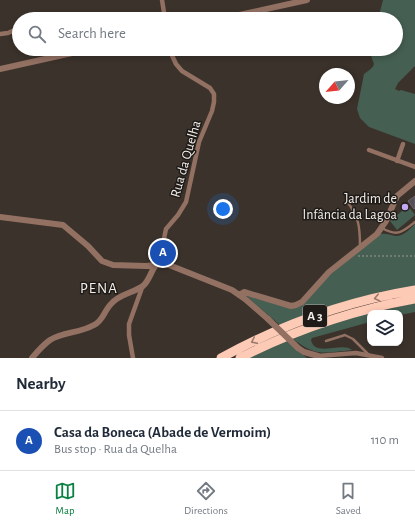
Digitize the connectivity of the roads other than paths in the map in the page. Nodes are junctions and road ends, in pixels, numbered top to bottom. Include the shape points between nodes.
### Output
1 (162, 0) edge
2 (307, 0) edge
3 (164, 12) edge
4 (253, 12) edge
5 (12, 31) edge
6 (0, 34) edge
7 (58, 56) edge
8 (173, 56) edge
9 (0, 69) edge
10 (403, 144) dead end
11 (369, 150) dead end
12 (397, 161) junction
13 (415, 167) edge
14 (415, 181) edge
15 (346, 200) dead end
16 (0, 217) edge
17 (415, 222) edge
18 (382, 228) junction
19 (360, 247) junction
20 (156, 265) junction
21 (143, 285) junction
22 (415, 290) edge
23 (239, 295) junction
24 (415, 299) edge
25 (326, 341) dead end
26 (368, 355) junction
27 (318, 357) edge
28 (32, 358) edge
29 (133, 358) edge
30 (221, 358) edge
31 (240, 358) edge
32 (380, 358) edge

1 - 3 street
2 - 4 street
5 - 6 street
7 - 9 street
8 - 20 street, Rua da Quelha via 182,71 210,88 214,94 214,102 199,142 186,202 166,229 159,262
10 - 12 street
11 - 12 street
12 - 13 street
14 - 18 street via 397,196
15 - 19 lane via 359,222
16 - 20 street via 63,225 108,264
17 - 18 lane via 398,233
18 - 19 street
19 - 23 street via 329,272 305,299 296,305 284,305 244,292
20 - 21 street
20 - 23 street via 169,266 224,286
21 - 28 street via 113,302 95,325 52,339
21 - 29 street via 129,324
22 -> 30 highway, A 3 via 314,316 268,334
23 - 27 street, bridge via 298,348
24 - 31 highway, A 3 via 329,320 281,338
25 - 26 lane via 345,335
26 - 27 street via 356,353
26 - 32 street

